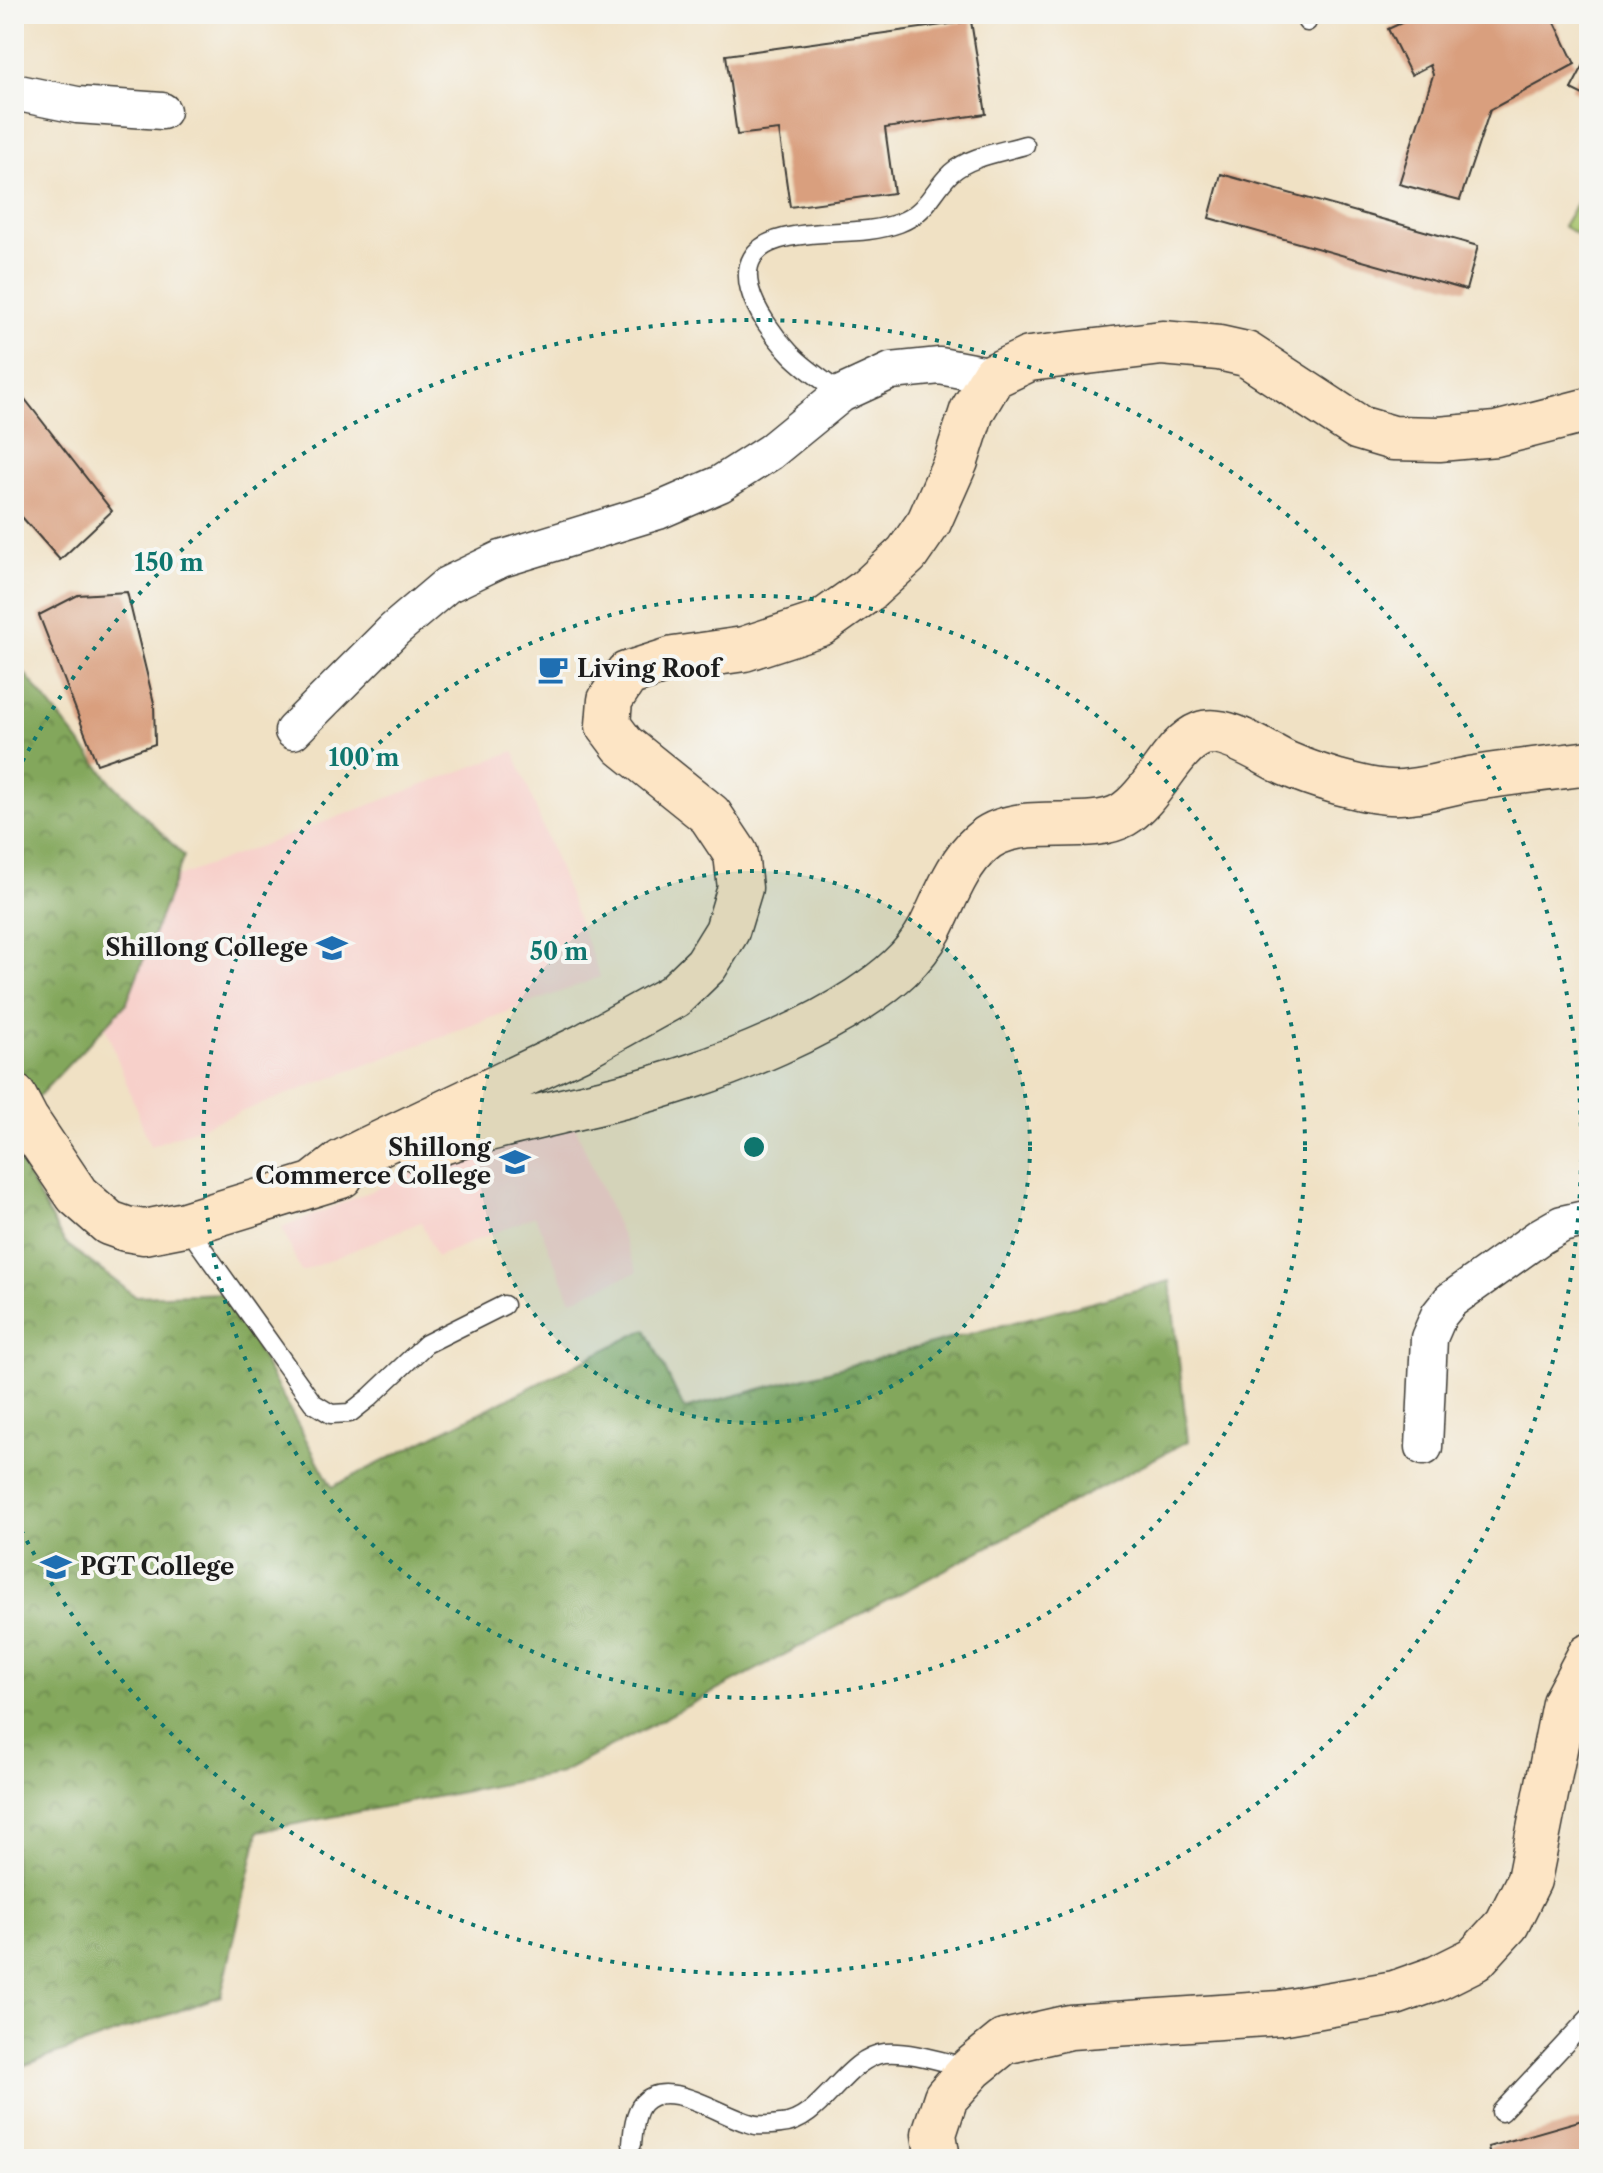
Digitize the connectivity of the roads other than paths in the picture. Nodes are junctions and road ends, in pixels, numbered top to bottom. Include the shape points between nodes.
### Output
1 (14, 92) edge
2 (162, 111) dead end
3 (1025, 145) dead end
4 (993, 376) junction
5 (841, 394) junction
6 (1589, 410) edge
7 (293, 731) dead end
8 (1589, 763) edge
9 (14, 1096) edge
10 (314, 1184) junction
11 (1589, 1218) edge
12 (185, 1224) junction
13 (504, 1305) dead end
14 (1424, 1447) dead end
15 (1589, 1656) edge
16 (1589, 2018) edge
17 (972, 2068) junction
18 (1501, 2112) dead end
19 (632, 2144) dead end
20 (938, 2159) edge

1 - 2 street via 77,105
3 - 5 lane via 954,170 913,218 891,226 786,237 763,244 750,257 746,276 763,319 790,353
4 - 5 street via 940,366 891,371
4 - 6 street via 1029,359 1162,343 1246,354 1359,428 1393,438 1496,434
4 - 10 street via 972,411 929,522 907,554 868,590 820,624 744,649 674,659 627,674 610,700 608,725 623,745 710,815 736,854 740,888 727,931 706,965 674,996 584,1046 342,1162
5 - 7 street via 770,452 720,484 658,511 501,559 447,585
8 - 10 street via 1408,792 1370,790 1287,764 1220,733 1204,732 1187,742 1123,815 1107,821 1017,827 996,832 979,844 906,963 858,999 806,1027 687,1078 454,1138
9 - 12 street via 65,1178 95,1213 109,1223 144,1232
10 - 12 street
11 - 14 street via 1541,1236 1451,1300 1439,1315 1429,1338
12 - 13 lane via 313,1403 331,1414 350,1413 426,1344
15 - 17 street via 1564,1703 1529,1880 1507,1924 1475,1959 1395,1993 1280,2013 1070,2027 1004,2042
16 - 18 lane
17 - 19 lane via 882,2053 786,2124 756,2125 674,2094 657,2094 642,2104
17 - 20 street via 946,2097 934,2134

